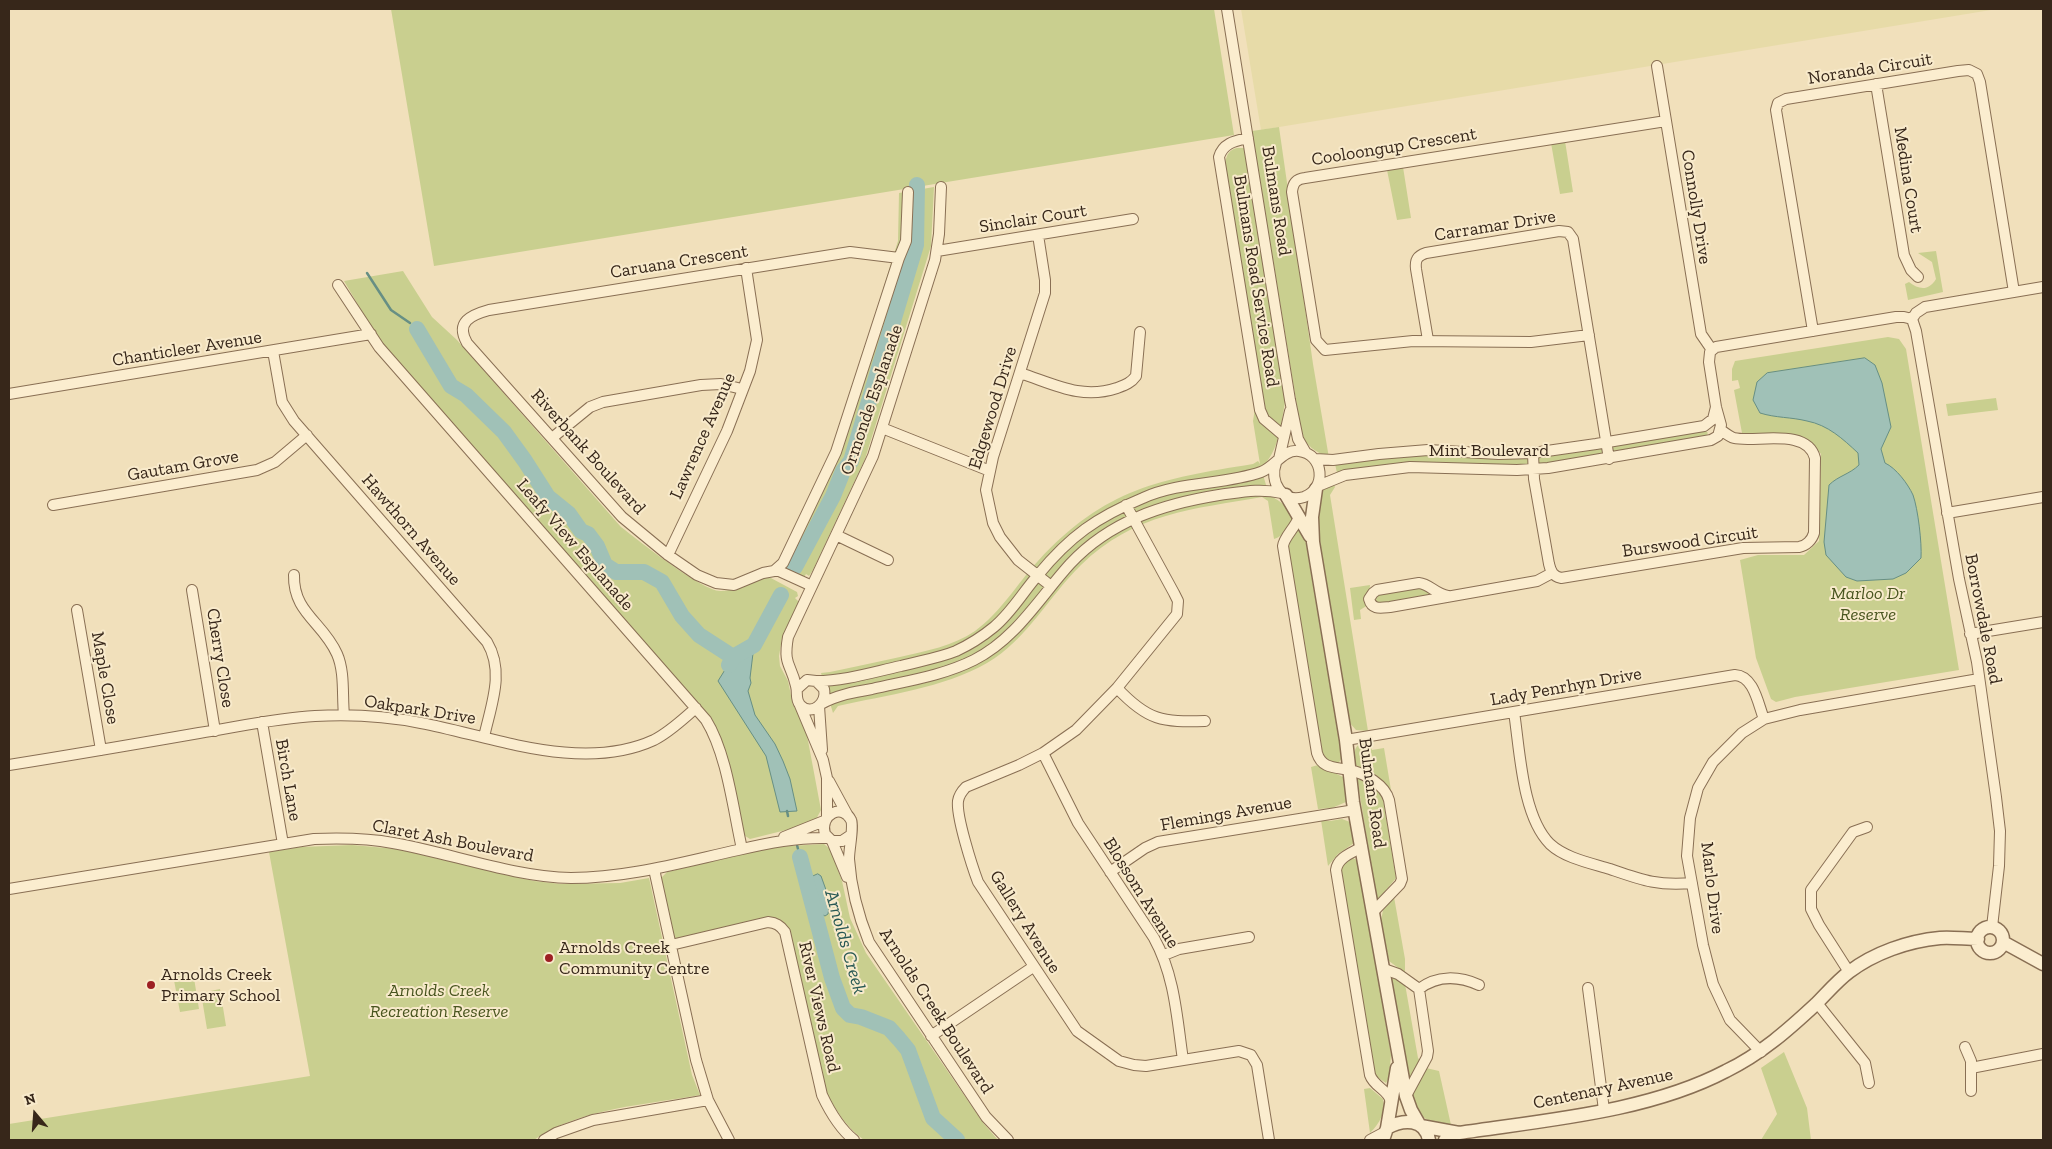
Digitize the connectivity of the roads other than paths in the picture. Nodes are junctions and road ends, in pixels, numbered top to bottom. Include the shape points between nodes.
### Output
1 (1227, 9) edge
2 (1657, 66) dead end
3 (1876, 84) junction
4 (1666, 121) junction
5 (1248, 138) junction
6 (941, 187) dead end
7 (908, 192) dead end
8 (1133, 219) dead end
9 (1038, 235) junction
10 (937, 251) junction
11 (899, 258) junction
12 (746, 268) junction
13 (1918, 277) dead end
14 (338, 285) dead end
15 (2043, 287) edge
16 (2014, 292) junction
17 (467, 319) joint
18 (1912, 319) junction
19 (1812, 331) junction
20 (1140, 332) dead end
21 (371, 334) junction
22 (1588, 335) junction
23 (1428, 340) junction
24 (1712, 350) junction
25 (273, 351) junction
26 (1020, 373) junction
27 (742, 389) junction
28 (9, 394) edge
29 (1290, 400) junction
30 (1716, 407) junction
31 (882, 428) junction
32 (1721, 430) junction
33 (307, 435) junction
34 (1284, 436) junction
35 (552, 438) junction
36 (1606, 442) junction
37 (1306, 453) junction
38 (1533, 453) junction
39 (1315, 459) junction
40 (1609, 459) junction
41 (1278, 461) junction
42 (1533, 470) junction
43 (990, 471) junction
44 (1317, 487) junction
45 (1284, 494) junction
46 (2043, 497) edge
47 (53, 504) dead end
48 (1126, 505) junction
49 (1947, 513) junction
50 (1299, 517) junction
51 (1133, 519) junction
52 (836, 535) junction
53 (1313, 542) junction
54 (668, 556) junction
55 (888, 560) dead end
56 (774, 571) junction
57 (1552, 573) junction
58 (294, 575) dead end
59 (1037, 575) junction
60 (812, 586) junction
61 (1051, 586) junction
62 (192, 590) dead end
63 (1448, 596) junction
64 (77, 610) dead end
65 (2043, 622) edge
66 (1970, 634) junction
67 (789, 670) junction
68 (1979, 679) junction
69 (814, 681) junction
70 (1117, 688) junction
71 (797, 689) junction
72 (799, 703) junction
73 (820, 705) junction
74 (696, 708) junction
75 (1514, 712) junction
76 (344, 715) junction
77 (1764, 719) junction
78 (1205, 721) dead end
79 (262, 722) junction
80 (215, 731) junction
81 (484, 737) junction
82 (1346, 740) junction
83 (101, 750) junction
84 (1043, 752) junction
85 (823, 760) junction
86 (9, 765) edge
87 (1349, 770) junction
88 (827, 778) junction
89 (1355, 810) junction
90 (848, 816) junction
91 (826, 819) junction
92 (1867, 827) dead end
93 (851, 835) junction
94 (830, 839) junction
95 (772, 842) junction
96 (283, 844) junction
97 (1362, 847) junction
98 (742, 849) junction
99 (654, 869) junction
100 (1110, 872) junction
101 (1692, 883) junction
102 (9, 889) edge
103 (852, 890) junction
104 (1373, 912) junction
105 (1992, 927) junction
106 (1249, 937) dead end
107 (1978, 939) junction
108 (2003, 942) junction
109 (671, 945) junction
110 (1164, 955) junction
111 (2043, 964) edge
112 (1034, 967) junction
113 (1384, 969) junction
114 (1849, 972) junction
115 (1479, 985) dead end
116 (1588, 988) dead end
117 (1419, 989) junction
118 (1816, 1004) junction
119 (931, 1036) junction
120 (1965, 1047) dead end
121 (1398, 1048) junction
122 (1760, 1052) junction
123 (2043, 1054) edge
124 (1183, 1060) junction
125 (1971, 1068) junction
126 (1868, 1083) dead end
127 (1971, 1092) dead end
128 (1406, 1096) junction
129 (708, 1100) junction
130 (1391, 1102) junction
131 (1604, 1110) junction
132 (1420, 1125) junction
133 (1385, 1133) edge
134 (1459, 1133) junction
135 (544, 1140) edge
136 (729, 1140) edge
137 (854, 1140) edge
138 (1008, 1140) edge
139 (1269, 1140) edge
140 (1370, 1140) edge
141 (1429, 1140) edge
142 (1445, 1140) edge

1 - 5 street, Bulmans Road
2 - 4 street, Connolly Drive
3 - 13 street, Medina Court via 1904,255
3 - 16 street, Noranda Circuit via 1966,70 1977,74
3 - 19 street, Noranda Circuit via 1781,100 1776,106
4 - 23 street, Cooloongup Crescent via 1294,182 1292,192 1316,340 1321,348 1336,350
4 - 24 street, Connolly Drive via 1701,334
5 - 29 street, Bulmans Road
5 - 34 street, Bulmans Road Service Road via 1229,143 1223,147 1219,157 1260,410 1264,419
6 - 10 street, Ormonde Esplanade
7 - 11 street via 906,241
8 - 9 street, Sinclair Court
9 - 10 street, Sinclair Court
9 - 26 street, Edgewood Drive via 1045,294
10 - 31 street, Ormonde Esplanade
11 - 12 street, Caruana Crescent via 850,252
11 - 56 street via 836,452 783,563
12 - 17 street, Caruana Crescent via 489,310
12 - 27 street, Lawrence Avenue via 757,340
14 - 21 street, Leafy View Esplanade
15 - 16 street
16 - 18 street via 1925,307
17 - 35 street, Riverbank Boulevard via 463,329 467,343
18 - 19 street via 1904,316
18 - 49 street, Borrowdale Road
19 - 24 street
20 - 26 street via 1136,376 1128,384 1088,394
21 - 25 street, Chanticleer Avenue
21 - 74 street, Leafy View Esplanade
22 - 23 street, Cooloongup Crescent via 1531,342
22 - 23 street, Carramar Drive via 1573,239 1563,230 1419,256 1416,269
22 - 36 street, Carramar Drive
24 - 30 street via 1708,362
25 - 28 street, Chanticleer Avenue
25 - 33 street, Hawthorn Avenue via 282,402
26 - 43 street, Edgewood Drive
27 - 35 street via 721,384 701,385 603,402 590,407
27 - 54 street, Lawrence Avenue via 727,431
29 - 34 street, Bulmans Road
29 - 37 street, Bulmans Road via 1298,439
30 - 32 street
30 - 36 street, Mint Boulevard via 1713,419 1704,426
31 - 43 street
31 - 52 street, Ormonde Esplanade via 867,470
32 - 40 street, Mint Boulevard via 1716,438 1704,442
32 - 57 street, Burswood Circuit via 1733,438 1797,441 1812,450 1815,458 1814,533 1807,544 1743,548 1561,578
33 - 47 street, Gautam Grove via 275,462 257,470
33 - 81 street, Hawthorn Avenue via 493,652 497,671
34 - 41 street, Bulmans Road
35 - 54 street, Riverbank Boulevard via 622,517
36 - 38 street, Mint Boulevard
36 - 40 street, Carramar Drive
37 - 39 street
37 - 41 street via 1291,452
38 - 39 street, Mint Boulevard via 1428,450
38 - 42 street
39 - 44 street via 1320,472
40 - 42 street, Mint Boulevard
41 - 45 street via 1274,482
41 - 48 street via 1250,475 1172,488
42 - 44 street, Mint Boulevard via 1410,467 1345,475
42 - 57 street
43 - 59 street, Edgewood Drive via 986,490 996,530 1009,551
44 - 45 street via 1302,498
44 - 53 street, Bulmans Road via 1312,517
45 - 50 street, Bulmans Road
45 - 51 street via 1258,489 1185,501
46 - 49 street
48 - 51 street
48 - 59 street via 1087,526
49 - 66 street, Borrowdale Road
50 - 53 street, Bulmans Road
50 - 87 street via 1283,546 1316,753 1324,765
51 - 61 street via 1086,549
51 - 70 street, Gallery Avenue via 1179,607 1174,619
52 - 55 street
52 - 60 street, Ormonde Esplanade
53 - 82 street, Bulmans Road
54 - 56 street, Riverbank Boulevard via 697,575 734,585
56 - 60 street
57 - 63 street via 1537,581
58 - 76 street via 299,602 326,634 338,657
59 - 61 street, Edgewood Drive
59 - 69 street via 995,626 956,650 851,678
60 - 67 street, Ormonde Esplanade via 788,637 785,654
61 - 73 street via 1017,628 975,660 944,672 841,696
62 - 80 street, Cherry Close
63 - 63 street via 1381,608 1372,606 1369,599 1377,590 1419,583
64 - 83 street, Maple Close
65 - 66 street
66 - 68 street, Borrowdale Road
67 - 69 street
67 - 71 street, Ormonde Esplanade
68 - 77 street, Marlo Drive
68 - 105 street, Borrowdale Road via 2000,830
69 - 71 street via 803,682
69 - 73 street via 824,689 825,697
70 - 78 street via 1142,711 1154,717 1179,722
70 - 84 street, Gallery Avenue via 1076,730
71 - 72 street
72 - 73 street via 806,708
72 - 85 street
73 - 85 street
74 - 81 street, Oakpark Drive via 665,734 612,751 560,753
74 - 98 street, Leafy View Esplanade via 717,741
75 - 77 street, Lady Penrhyn Drive via 1734,675 1748,681
75 - 82 street, Lady Penrhyn Drive
75 - 101 street via 1533,820 1550,844 1574,857 1652,883
76 - 79 street, Oakpark Drive
76 - 81 street, Oakpark Drive via 384,717
77 - 101 street, Marlo Drive via 1720,753 1698,788 1690,818 1688,856
79 - 80 street, Oakpark Drive
79 - 96 street, Birch Lane
80 - 83 street, Oakpark Drive
82 - 87 street, Bulmans Road
83 - 86 street, Oakpark Drive
84 - 100 street, Blossom Avenue via 1071,812
84 - 112 street, Gallery Avenue via 997,776 973,783 961,792 958,800 978,882
85 - 88 street
87 - 89 street, Bulmans Road
87 - 104 street via 1381,786 1389,800 1402,879
88 - 90 street
88 - 91 street
89 - 97 street, Bulmans Road
89 - 100 street, Flemings Avenue via 1158,842
90 - 91 street via 839,812
90 - 93 street via 853,825
91 - 94 street via 823,829
91 - 95 street, Claret Ash Boulevard
92 - 114 street via 1853,832 1811,890 1811,909
93 - 94 street via 842,841
93 - 103 street, Arnolds Creek Boulevard
94 - 95 street, Claret Ash Boulevard
94 - 103 street, Arnolds Creek Boulevard
95 - 98 street, Claret Ash Boulevard
96 - 99 street, Claret Ash Boulevard via 349,838 392,842 542,875 570,878
96 - 102 street, Claret Ash Boulevard
97 - 104 street, Bulmans Road
97 - 130 street via 1343,857 1336,870 1370,1075
98 - 99 street, Claret Ash Boulevard
99 - 109 street
100 - 110 street, Blossom Avenue
101 - 122 street, Marlo Drive via 1713,984 1730,1020
103 - 119 street, Arnolds Creek Boulevard via 868,942
104 - 113 street, Bulmans Road
105 - 107 street via 1981,931
105 - 108 street via 2000,932
106 - 110 street via 1179,949
107 - 108 street via 1980,948 1987,953 1999,950
107 - 114 street, Centenary Avenue via 1940,938 1911,943 1880,953
108 - 111 street
109 - 129 street
109 - 137 street, River Views Road via 768,922 781,926 822,1095 829,1111
110 - 124 street, Blossom Avenue via 1172,985
112 - 119 street
112 - 124 street, Gallery Avenue via 1077,1031 1119,1061 1146,1066
113 - 117 street via 1398,974
113 - 121 street, Bulmans Road
114 - 118 street, Centenary Avenue
115 - 117 street via 1455,978 1428,982
116 - 131 street
117 - 128 street via 1428,1051
118 - 122 street, Centenary Avenue
118 - 126 street via 1865,1063
119 - 138 street, Arnolds Creek Boulevard via 986,1117
120 - 125 street
121 - 128 street, Bulmans Road
121 - 130 street, Bulmans Road
122 - 131 street, Centenary Avenue via 1689,1088 1655,1100
123 - 125 street
124 - 139 street, Gallery Avenue via 1239,1051 1251,1055 1257,1065
125 - 127 street
128 - 132 street, Bulmans Road
129 - 135 street via 593,1120
129 - 136 street
130 - 133 street, Bulmans Road
131 - 134 street, Centenary Avenue
132 - 133 street, Centenary Avenue via 1404,1121
132 - 134 street, Centenary Avenue
132 - 141 street, Bulmans Road via 1426,1130
133 - 140 street
134 - 142 street, Centenary Avenue

